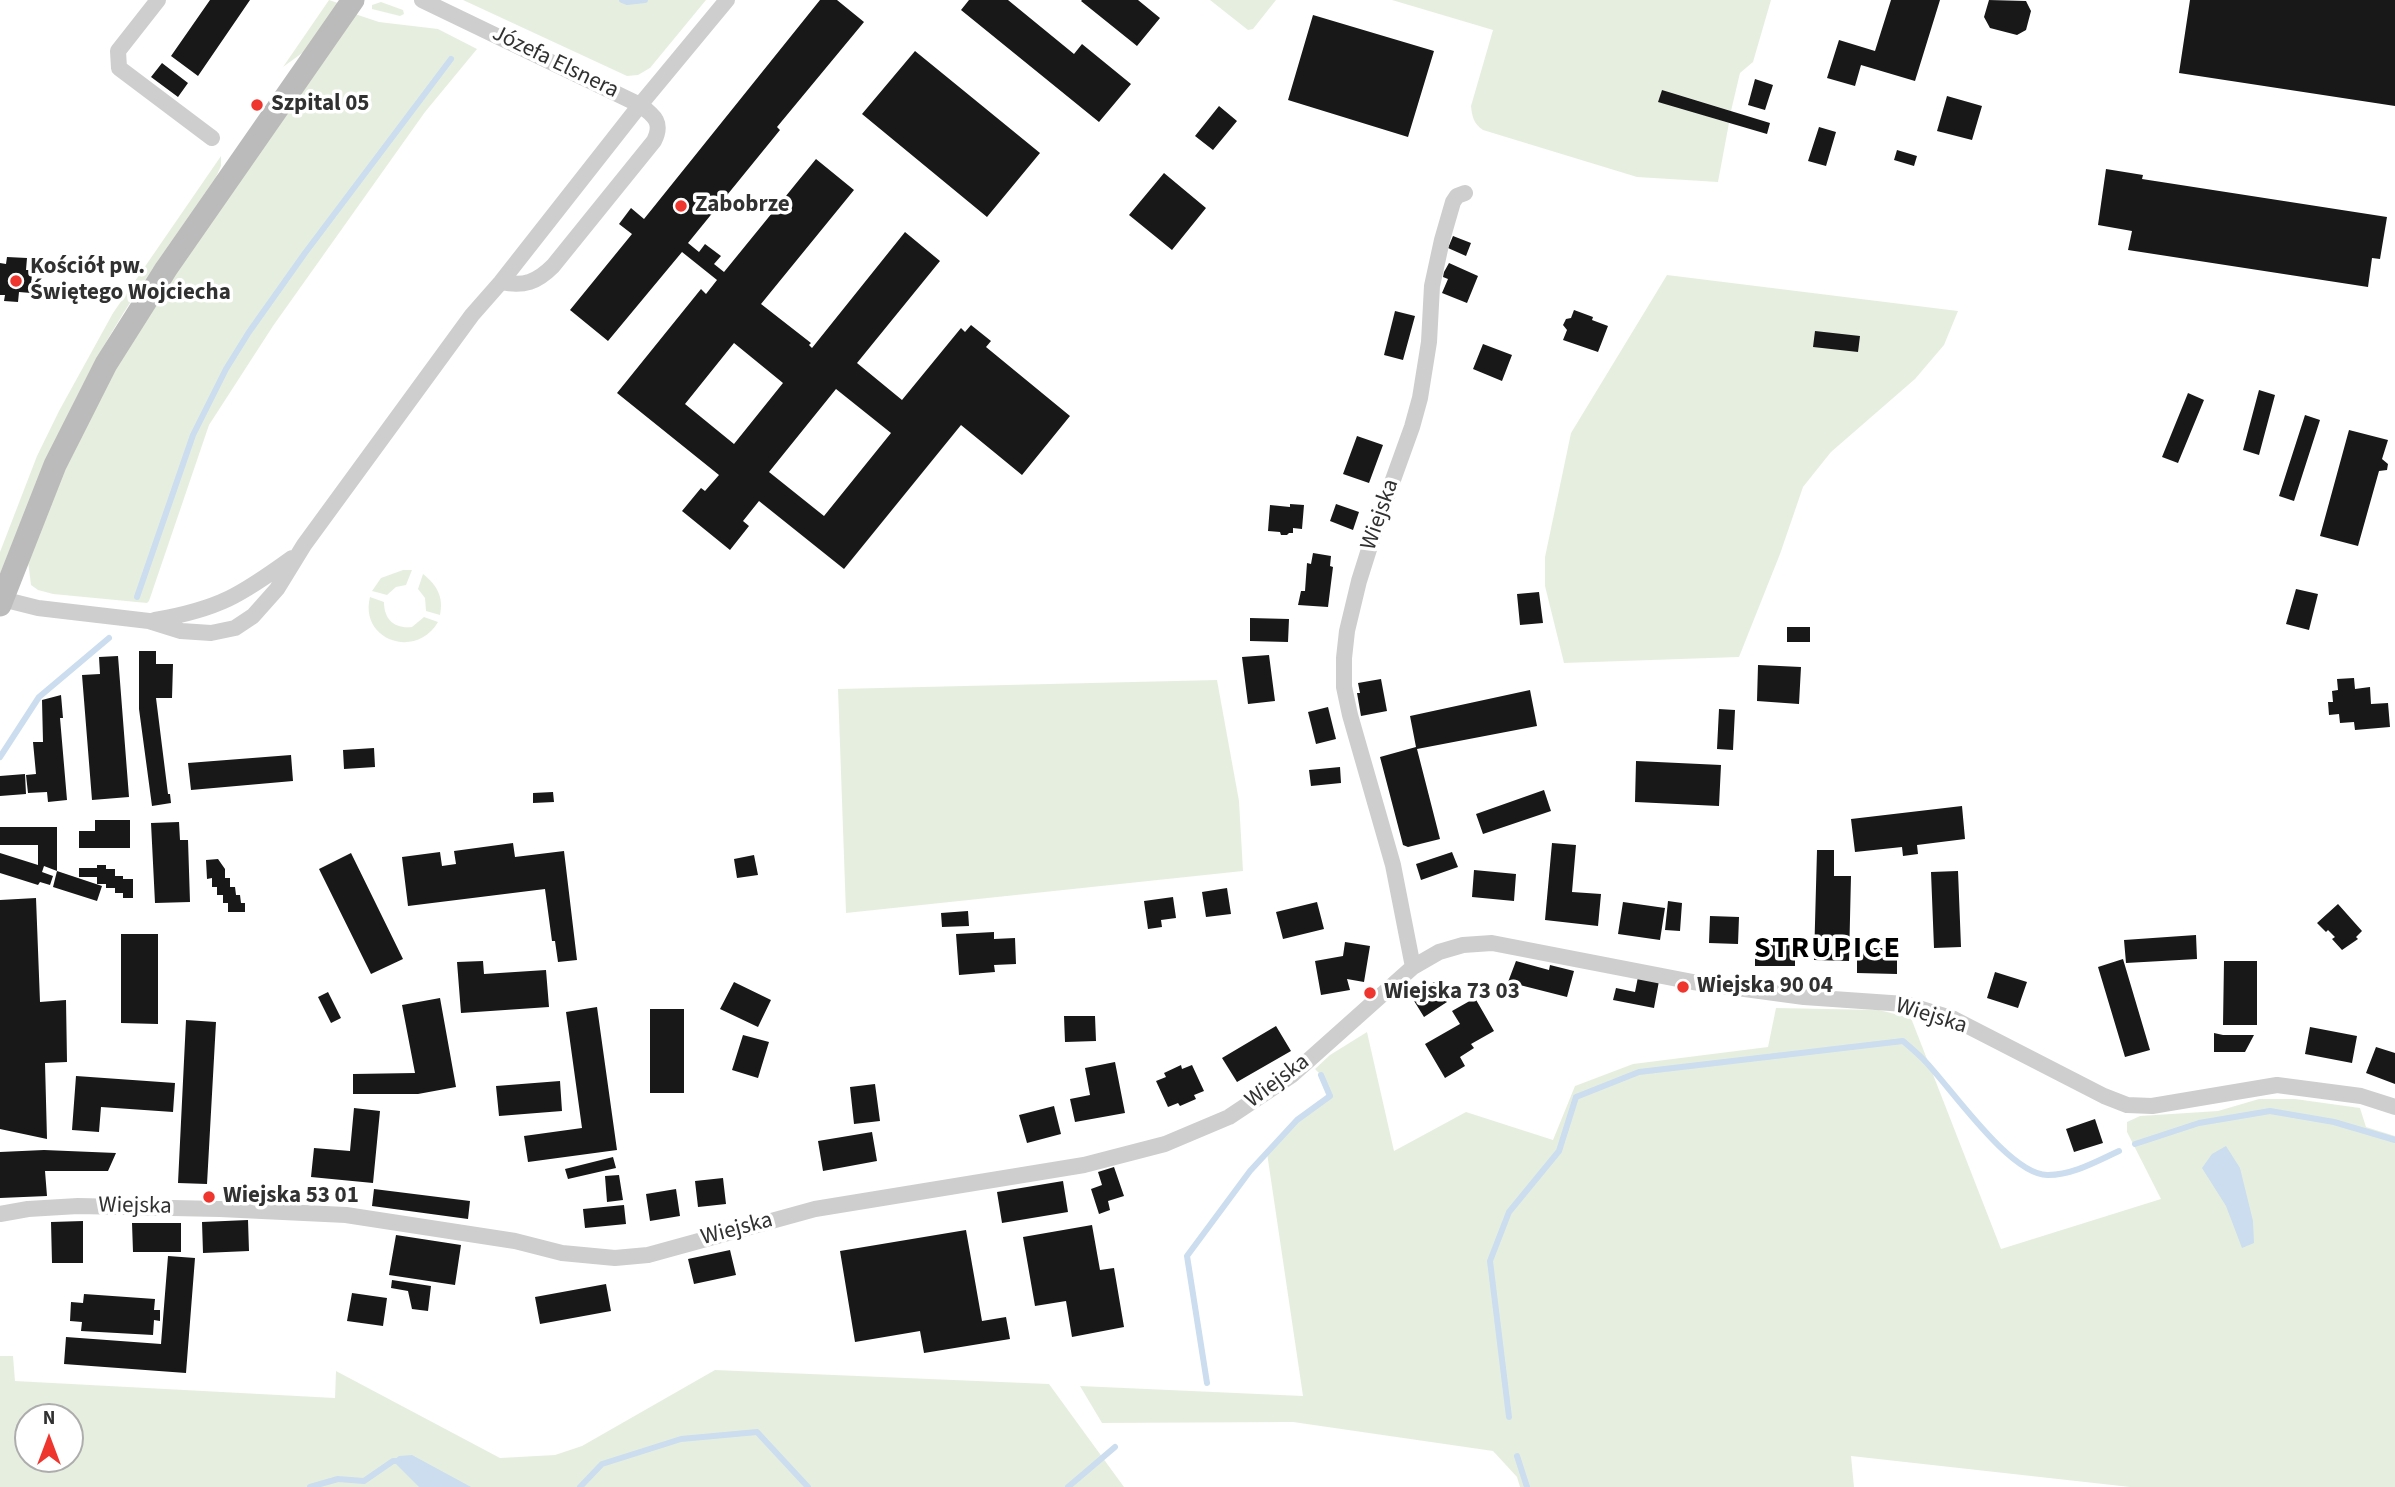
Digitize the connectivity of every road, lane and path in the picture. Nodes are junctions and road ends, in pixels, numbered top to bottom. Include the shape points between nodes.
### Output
1 (158, 0) edge
2 (353, 0) edge
3 (422, 0) edge
4 (727, 0) edge
5 (640, 105) junction
6 (212, 138) dead end
7 (1465, 193) dead end
8 (501, 282) junction
9 (297, 554) junction
10 (1, 602) edge
11 (149, 621) junction
12 (1413, 967) junction
13 (2395, 1107) edge
14 (0, 1214) edge

1 - 6 street via 118,51 119,68
2 - 10 street via 166,269 106,364 55,465
3 - 5 street, Józefa Elsnera
4 - 5 street, Józefa Elsnera
5 - 8 street
5 - 8 street via 659,124 654,141 541,278 525,284
7 - 12 street, Wiejska via 1453,202 1442,240 1432,286 1420,398 1359,581 1344,659 1350,715 1393,865
8 - 9 street
9 - 11 street via 225,602
9 - 11 street via 277,589 235,628 211,633 181,631
10 - 11 street
12 - 13 street, Wiejska via 1439,952 1492,943 1693,982 1905,1004 1954,1019 2127,1105 2152,1107 2277,1085 2361,1096
12 - 14 street, Wiejska via 1292,1075 1229,1117 1166,1144 1084,1165 815,1209 648,1255 615,1258 562,1253 515,1241 346,1215 78,1206

